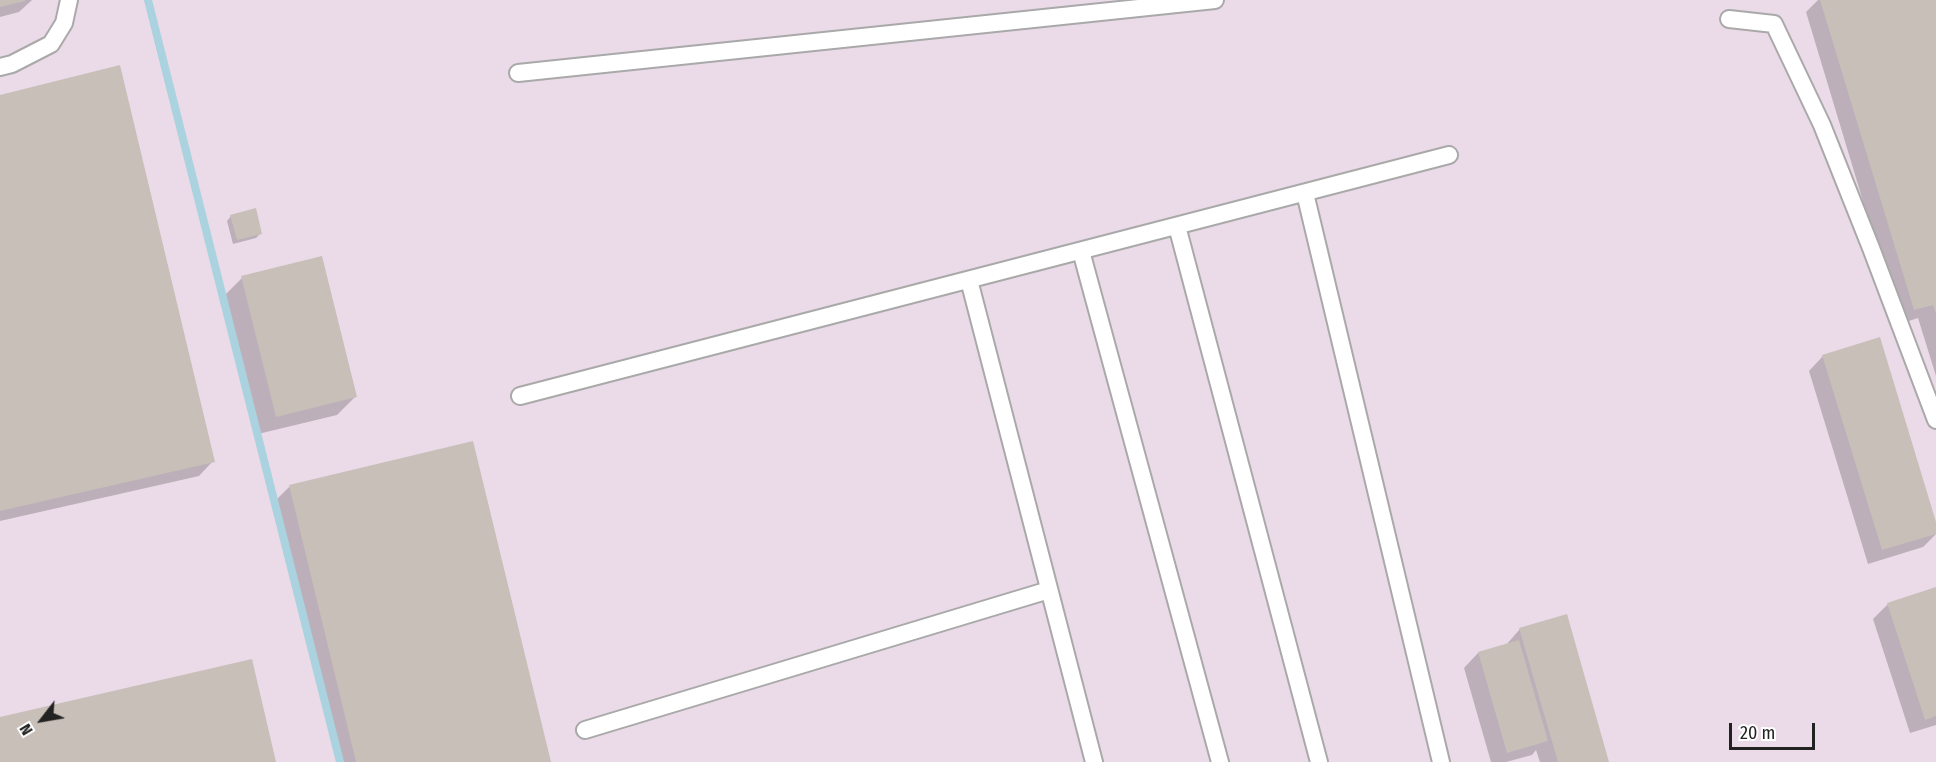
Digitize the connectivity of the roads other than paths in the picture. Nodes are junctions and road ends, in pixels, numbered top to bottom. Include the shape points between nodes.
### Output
1 (69, 0) edge
2 (1215, 0) edge
3 (1729, 19) dead end
4 (0, 67) edge
5 (518, 73) dead end
6 (1449, 155) dead end
7 (1305, 193) junction
8 (1177, 226) junction
9 (1081, 251) junction
10 (969, 280) junction
11 (520, 396) dead end
12 (1936, 420) edge
13 (1049, 590) junction
14 (585, 730) dead end
15 (1094, 762) edge
16 (1220, 762) edge
17 (1318, 762) edge
18 (1441, 762) edge

1 - 4 lane via 64,23 51,44
2 - 5 lane
3 - 12 lane via 1774,24 1822,125
6 - 7 lane
7 - 8 lane
7 - 18 lane
8 - 9 lane
8 - 17 lane
9 - 10 lane
9 - 16 lane
10 - 11 lane
10 - 13 lane
13 - 14 lane
13 - 15 lane

